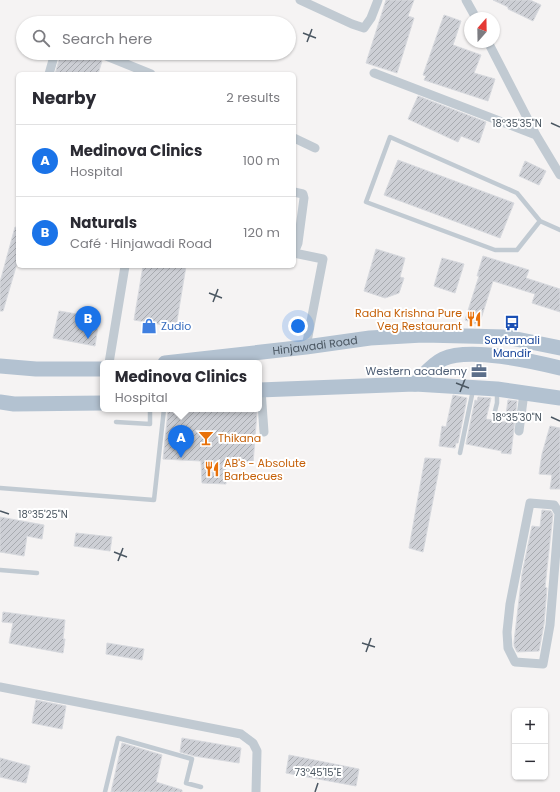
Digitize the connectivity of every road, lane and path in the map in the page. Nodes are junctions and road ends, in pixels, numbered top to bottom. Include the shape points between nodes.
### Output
1 (300, 0) edge
2 (378, 0) edge
3 (466, 0) edge
4 (473, 12) edge
5 (491, 48) edge
6 (53, 60) edge
7 (116, 60) edge
8 (50, 72) edge
9 (146, 72) edge
10 (374, 73) dead end
11 (536, 135) junction
12 (296, 139) edge
13 (315, 148) dead end
14 (560, 175) edge
15 (296, 192) edge
16 (540, 222) junction
17 (560, 230) edge
18 (296, 248) edge
19 (296, 253) edge
20 (125, 268) edge
21 (306, 347) junction
22 (560, 348) edge
23 (109, 360) edge
24 (191, 360) edge
25 (0, 366) edge
26 (560, 368) edge
27 (100, 369) edge
28 (415, 384) junction
29 (473, 388) junction
30 (497, 389) junction
31 (262, 390) edge
32 (524, 393) junction
33 (560, 398) edge
34 (0, 402) edge
35 (100, 403) edge
36 (262, 411) edge
37 (150, 412) edge
38 (164, 412) edge
39 (494, 414) dead end
40 (116, 422) dead end
41 (519, 431) dead end
42 (264, 432) dead end
43 (460, 453) dead end
44 (0, 488) edge
45 (560, 511) edge
46 (0, 570) edge
47 (37, 573) dead end
48 (0, 687) edge
49 (201, 787) dead end
50 (105, 792) edge
51 (256, 792) edge

1 - 2 street via 364,28
3 - 4 street
5 - 11 street
6 - 8 street
7 - 9 street
10 - 11 street
11 - 14 street
12 - 13 street
15 - 18 street via 303,194 304,198
16 - 16 lane via 516,193 390,137 366,202 495,250 517,250
16 - 17 lane
19 - 21 street via 323,259
20 - 23 street
21 - 22 main road, Hinjawadi Road via 370,338 430,335 506,337
21 - 24 main road, Hinjawadi Road
25 - 27 main road
26 - 28 main road via 501,356 461,354 443,359 431,367
28 - 29 main road
28 - 31 main road
29 - 30 main road
29 - 43 lane
30 - 32 main road
30 - 39 lane
32 - 33 main road
32 - 41 street
34 - 35 main road
36 - 42 street
37 - 40 lane via 150,424
38 - 44 lane via 154,500
45 - 45 street via 554,505 530,503 507,632 508,648 515,662 543,664 550,625
46 - 47 lane
48 - 51 street via 241,734 253,743 258,751
49 - 50 lane via 186,783 192,759 118,738

